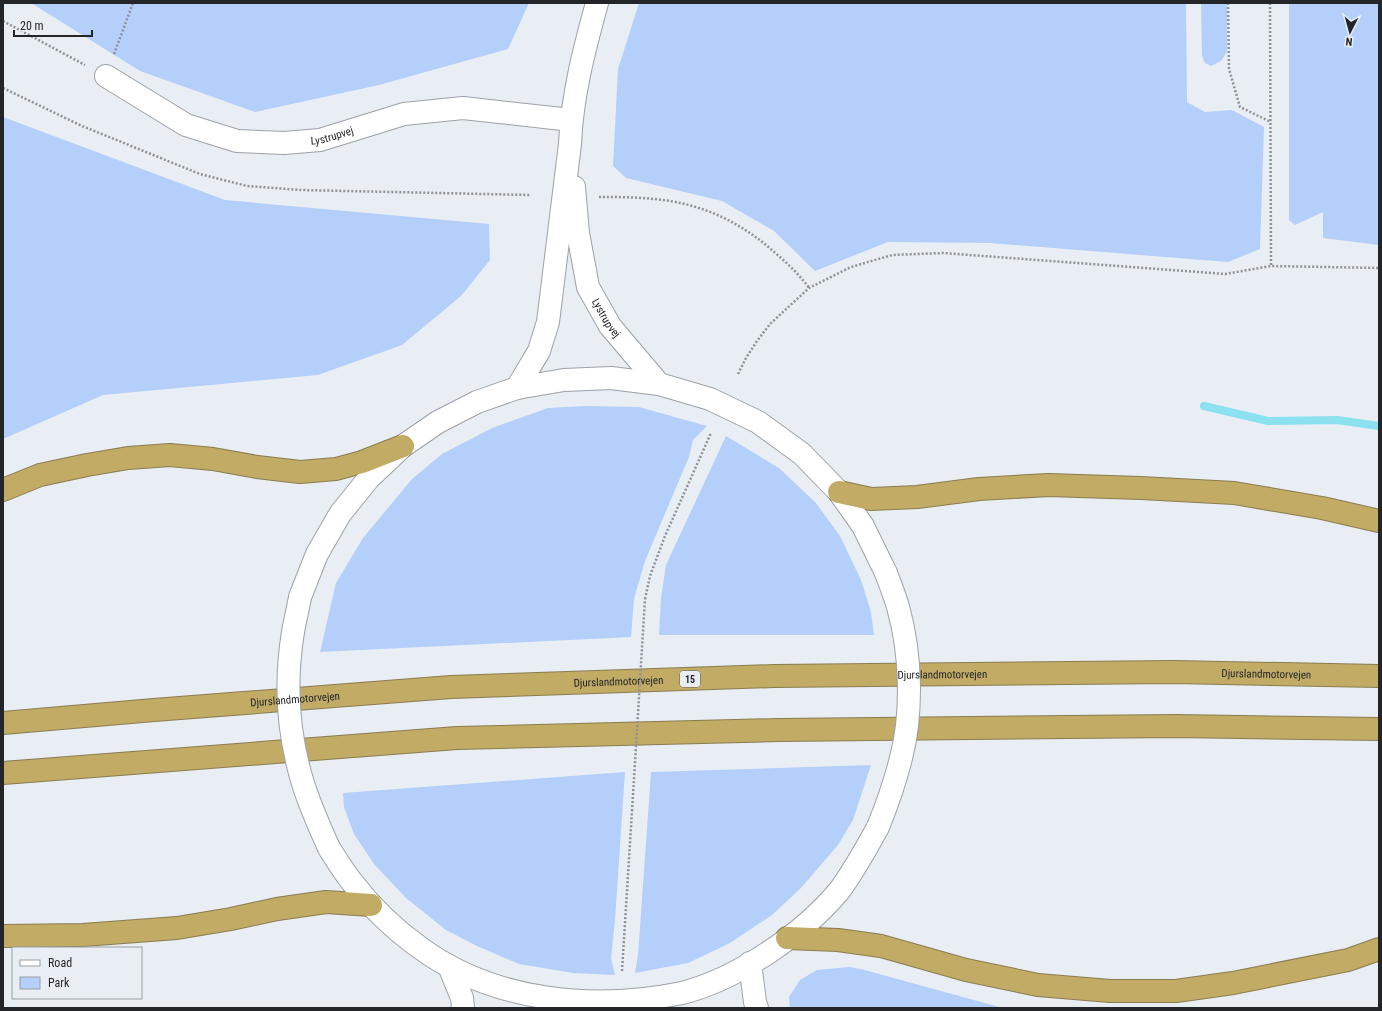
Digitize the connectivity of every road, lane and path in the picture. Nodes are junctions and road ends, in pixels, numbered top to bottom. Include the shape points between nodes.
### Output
1 (133, 3) edge
2 (597, 3) edge
3 (1228, 3) edge
4 (1270, 3) edge
5 (3, 21) edge
6 (106, 76) junction
7 (571, 120) junction
8 (1270, 122) junction
9 (570, 144) junction
10 (596, 197) dead end
11 (1271, 266) junction
12 (1379, 268) edge
13 (809, 288) junction
14 (738, 374) dead end
15 (659, 384) junction
16 (517, 388) junction
17 (711, 433) dead end
18 (403, 446) junction
19 (3, 490) edge
20 (839, 492) junction
21 (1379, 521) edge
22 (1379, 676) edge
23 (3, 723) edge
24 (1379, 728) edge
25 (3, 773) edge
26 (372, 905) junction
27 (3, 936) edge
28 (787, 938) junction
29 (1379, 949) edge
30 (750, 963) junction
31 (449, 966) junction
32 (622, 971) dead end
33 (646, 999) junction
34 (541, 1004) edge
35 (463, 1008) edge
36 (665, 1008) edge
37 (757, 1008) edge

1 - 6 path
2 - 7 street, Lystrupvej via 583,54
3 - 8 path via 1229,69 1240,107
4 - 8 path
5 - 6 path
6 - 7 street, Lystrupvej via 186,125 237,141 284,143 320,140 404,114 463,108
7 - 9 street, Lystrupvej
8 - 11 path
9 - 15 street, Lystrupvej via 578,233 588,287 610,326
9 - 16 street, Lystrupvej via 548,322 539,352
10 - 13 path via 655,199 715,213 761,240
11 - 12 path
11 - 13 path via 1226,274 936,253 892,255 851,267
13 - 14 path via 770,324
15 - 16 street via 611,378 564,380
15 - 20 street via 710,399 758,422 802,454
16 - 18 street via 477,402 438,422
17 - 32 path, bridge via 665,536 650,576 645,599
18 - 19 highway via 336,469 300,472 170,455 128,458 40,475
18 - 26 street, bridge via 369,478 340,514 317,554 300,597 289,670 289,706 294,743 313,814 329,848 351,881
20 - 21 highway via 871,499 1048,485 1141,488 1234,493
20 - 28 street, bridge via 863,526 886,573 898,608 904,638 908,690 907,720 902,757 892,792 878,827 859,862 838,891 814,916
22 - 23 highway, Djurslandmotorvejen / 15 via 1174,672 766,676 451,688
24 - 25 highway via 1176,726 779,730 457,738
26 - 27 highway via 326,902 177,928 82,935
26 - 31 street via 395,928
28 - 29 highway via 838,940 881,946 966,970 1038,985 1110,991 1176,991 1233,983 1348,960
28 - 30 street
30 - 33 street via 717,980 682,993
30 - 37 street
31 - 34 street
31 - 35 street via 462,998
33 - 34 street via 614,1003
33 - 36 street

